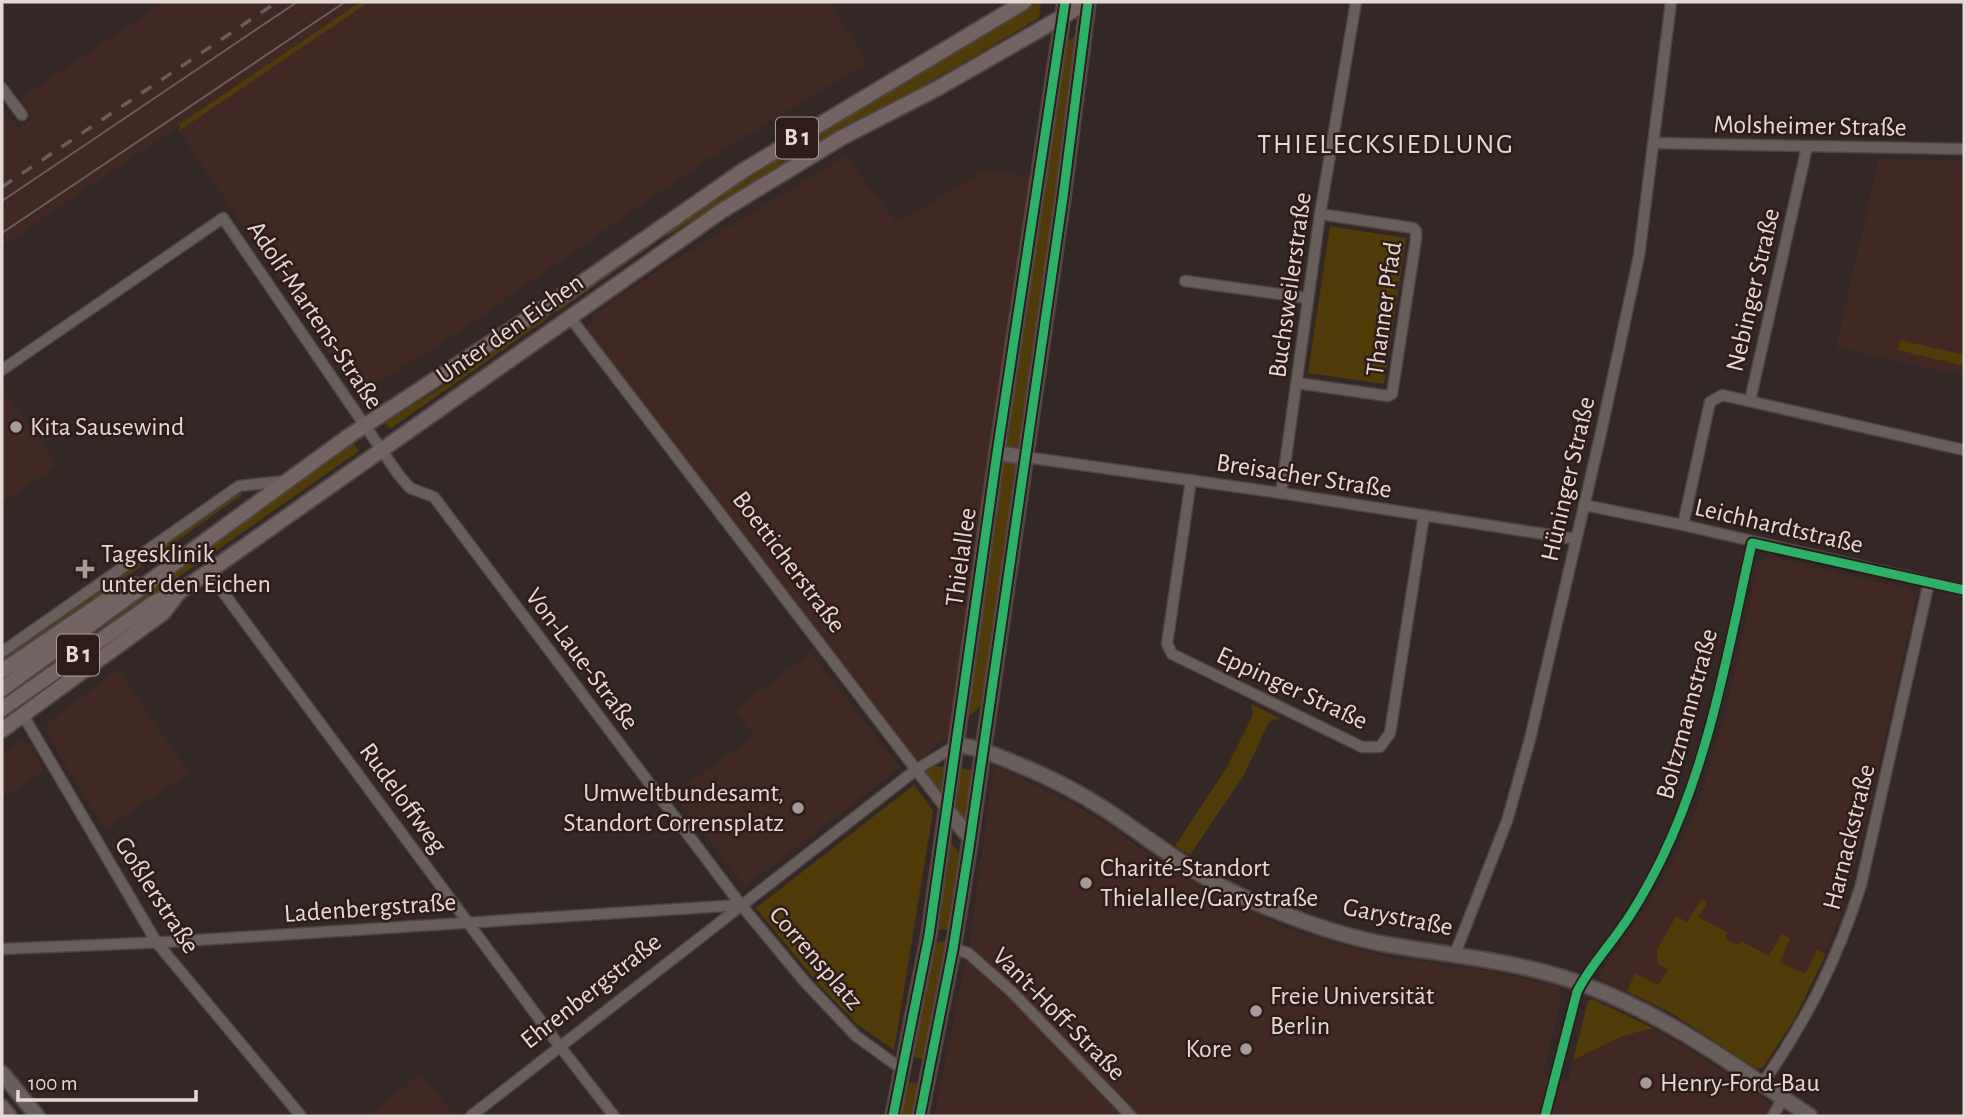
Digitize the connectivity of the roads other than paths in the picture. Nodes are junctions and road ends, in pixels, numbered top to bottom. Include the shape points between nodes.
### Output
1 (1024, 2) edge
2 (1088, 2) edge
3 (1356, 2) edge
4 (1671, 2) edge
5 (1063, 8) edge
6 (2, 88) edge
7 (22, 115) dead end
8 (1654, 143) junction
9 (1807, 147) junction
10 (1964, 149) edge
11 (1320, 214) junction
12 (652, 233) junction
13 (666, 251) junction
14 (1185, 281) dead end
15 (1308, 298) junction
16 (569, 316) junction
17 (2, 370) edge
18 (1297, 383) junction
19 (1750, 401) junction
20 (365, 425) junction
21 (382, 450) junction
22 (1964, 450) edge
23 (997, 453) junction
24 (1025, 457) junction
25 (1191, 480) junction
26 (288, 481) junction
27 (1281, 493) junction
28 (1584, 505) junction
29 (1424, 515) junction
30 (1683, 526) junction
31 (1576, 539) junction
32 (1752, 543) junction
33 (208, 572) junction
34 (155, 577) junction
35 (1929, 582) junction
36 (1964, 590) edge
37 (179, 592) junction
38 (2, 652) edge
39 (2, 671) edge
40 (2, 689) edge
41 (2, 709) edge
42 (23, 715) junction
43 (2, 730) edge
44 (957, 745) junction
45 (982, 751) junction
46 (917, 769) junction
47 (947, 810) junction
48 (970, 838) junction
49 (741, 905) junction
50 (468, 923) junction
51 (157, 943) junction
52 (953, 948) junction
53 (2, 949) edge
54 (1455, 954) junction
55 (1581, 983) junction
56 (560, 1047) junction
57 (903, 1070) junction
58 (2, 1073) edge
59 (928, 1076) junction
60 (1762, 1084) junction
61 (1783, 1098) junction
62 (2, 1107) edge
63 (9, 1116) edge
64 (37, 1116) edge
65 (301, 1116) edge
66 (471, 1116) edge
67 (614, 1116) edge
68 (893, 1116) edge
69 (920, 1116) edge
70 (1131, 1116) edge
71 (1545, 1116) edge
72 (1773, 1116) edge
73 (1810, 1116) edge

1 - 12 main road, Unter den Eichen / B 1 via 744,170
2 - 5 main road, B 1
2 - 24 main road, Thielallee
3 - 11 street, Buchsweilerstraße
4 - 8 street, Hüninger Straße
5 - 13 main road, Unter den Eichen / B 1 via 938,88 841,138 723,210
5 - 23 main road, Thielallee
6 - 7 street
8 - 9 street, Molsheimer Straße
8 - 28 street, Hüninger Straße via 1639,256
9 - 10 street, Molsheimer Straße
9 - 19 street, Nebinger Straße
11 - 15 street, Buchsweilerstraße
11 - 18 street, Thanner Pfad via 1416,231 1392,394
12 - 13 main road
12 - 20 main road, Unter den Eichen / B 1
13 - 16 main road, Unter den Eichen / B 1
14 - 15 street
15 - 18 street, Buchsweilerstraße
16 - 21 main road, Unter den Eichen / B 1
16 - 46 street, Boetticherstraße
17 - 20 street, Adolf-Martens-Straße via 223,218
18 - 27 street, Buchsweilerstraße
19 - 22 street
19 - 30 street, Nebinger Straße via 1722,395 1710,402
20 - 21 street, Adolf-Martens-Straße
20 - 26 main road, Unter den Eichen / B 1
21 - 33 main road, Unter den Eichen / B 1
21 - 49 street, Von-Laue-Straße via 410,488 434,497
23 - 24 main road
23 - 44 main road, Thielallee
24 - 25 street, Breisacher Straße
24 - 45 main road, Thielallee
25 - 27 street, Breisacher Straße
25 - 29 street, Eppinger Straße via 1167,644 1172,654 1362,747 1380,747 1390,733
26 - 34 main road, Unter den Eichen / B 1
26 - 38 street via 239,486
27 - 29 street, Breisacher Straße
28 - 30 street, Leichhardtstraße
28 - 31 street, Hüninger Straße
29 - 31 street, Breisacher Straße
30 - 32 street, Leichhardtstraße
31 - 54 street, Hüninger Straße via 1507,821
32 - 35 street, Leichhardtstraße
32 - 55 street, Boltzmannstraße via 1705,750 1686,806 1645,891
33 - 37 main road, Unter den Eichen / B 1
33 - 50 street, Rudeloffweg
34 - 39 main road via 114,595
34 - 40 main road, Unter den Eichen / B 1
35 - 36 street, Leichhardtstraße
35 - 60 street, Harnackstraße via 1861,885 1845,934 1809,1012
37 - 41 main road, Unter den Eichen / B 1 via 155,602
37 - 42 main road via 163,613
42 - 43 main road
42 - 51 street, Goßlerstraße
44 - 45 main road
44 - 46 street
44 - 47 main road, Thielallee
45 - 48 main road, Thielallee
45 - 54 main road, Garystraße via 1066,787 1177,860 1256,903 1375,942
46 - 47 street, Boetticherstraße
46 - 49 street, Corrensplatz
47 - 48 main road, Boetticherstraße
47 - 57 main road, Thielallee
48 - 52 main road, Thielallee
49 - 50 street, Ladenbergstraße
49 - 56 street, Ehrenbergstraße
49 - 57 street, Corrensplatz via 856,1036
50 - 51 street, Ladenbergstraße
50 - 56 street, Rudeloffweg
51 - 53 street, Ladenbergstraße
51 - 65 street, Goßlerstraße
52 - 59 main road, Thielallee
52 - 70 street, Van't-Hoff-Straße via 968,953 1011,991
54 - 55 main road, Garystraße
55 - 60 main road, Garystraße via 1673,1027
55 - 71 street, Boltzmannstraße
56 - 66 street, Ehrenbergstraße
56 - 67 street, Rudeloffweg
57 - 59 main road
57 - 68 main road, Thielallee
58 - 64 main road
59 - 69 main road, Thielallee
60 - 61 main road, Garystraße
61 - 72 street
61 - 73 main road, Garystraße
62 - 63 main road

